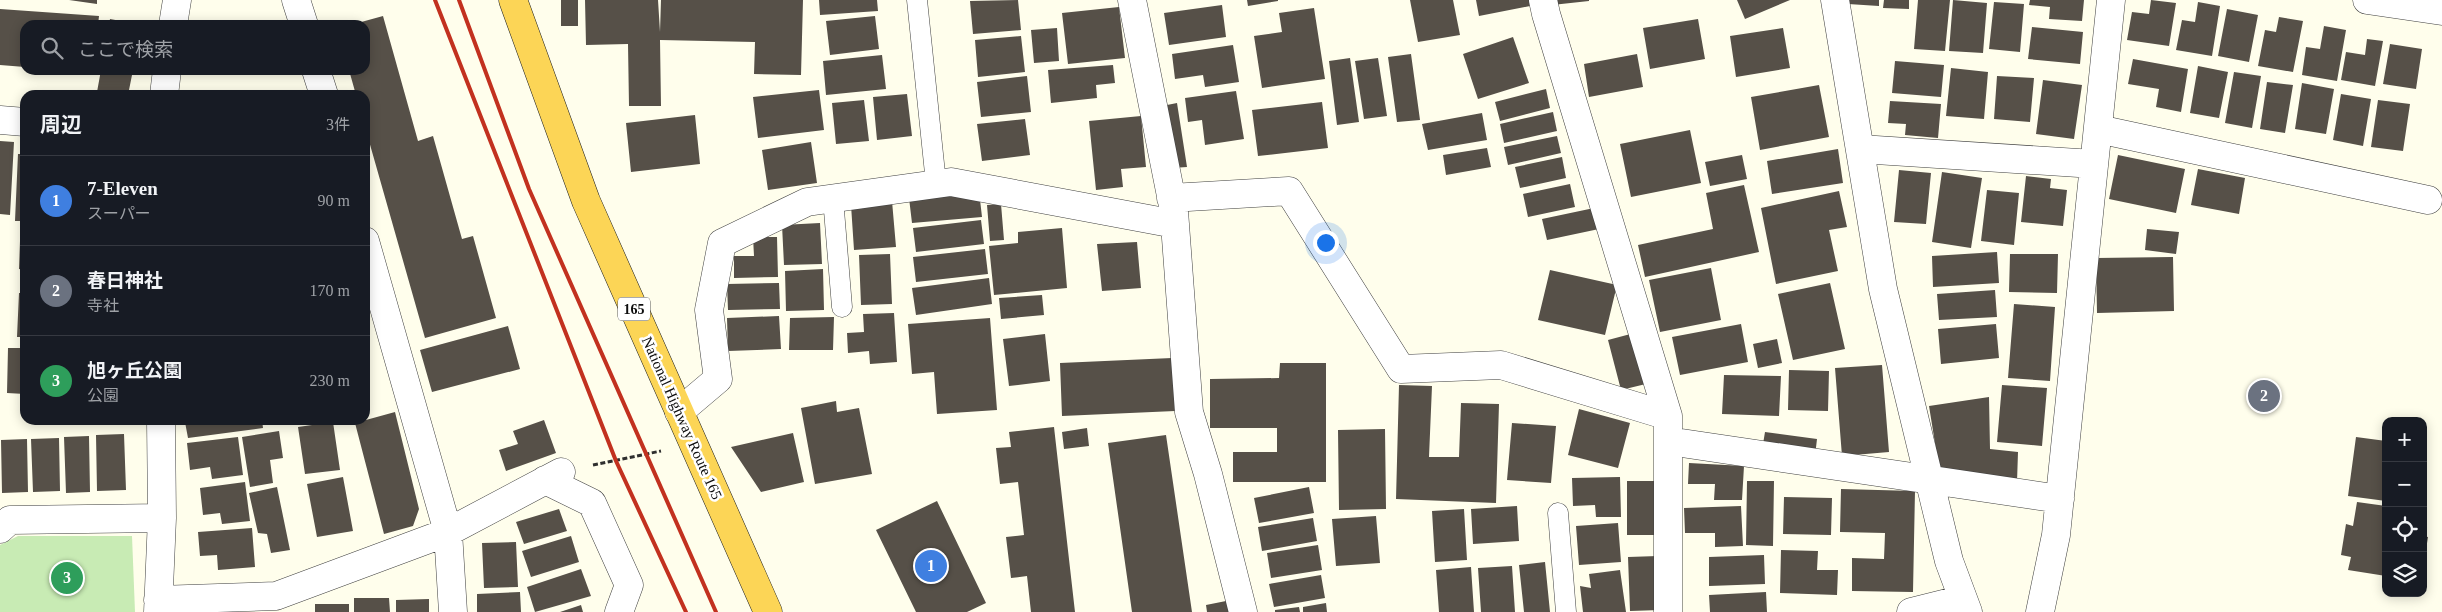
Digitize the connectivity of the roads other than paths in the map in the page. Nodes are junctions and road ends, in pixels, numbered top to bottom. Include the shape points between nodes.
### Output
1 (177, 0) edge
2 (296, 0) edge
3 (513, 0) edge
4 (917, 0) edge
5 (1132, 0) edge
6 (1543, 0) edge
7 (1835, 0) edge
8 (2111, 0) edge
9 (2367, 0) edge
10 (2442, 11) edge
11 (174, 20) edge
12 (302, 20) edge
13 (166, 75) edge
14 (318, 75) edge
15 (165, 90) edge
16 (322, 90) edge
17 (0, 120) edge
18 (20, 122) edge
19 (2098, 129) junction
20 (1860, 150) junction
21 (2094, 164) junction
22 (936, 183) junction
23 (833, 198) junction
24 (2437, 199) edge
25 (1173, 211) junction
26 (370, 259) edge
27 (842, 307) dead end
28 (680, 412) junction
29 (161, 425) edge
30 (1668, 429) junction
31 (1929, 480) junction
32 (2060, 500) junction
33 (1558, 513) dead end
34 (162, 518) junction
35 (0, 529) edge
36 (448, 532) junction
37 (1966, 605) edge
38 (158, 606) edge
39 (453, 612) edge
40 (619, 612) edge
41 (768, 612) edge
42 (1243, 612) edge
43 (1566, 612) edge
44 (1668, 612) edge
45 (1911, 612) edge
46 (2040, 612) edge

1 - 11 street
2 - 12 street
3 - 28 highway, National Highway Route 165 / 165 via 586,201
4 - 22 lane
5 - 25 street
6 - 30 street
7 - 20 street
8 - 19 street
9 - 10 street
13 - 15 street
14 - 16 street
17 - 18 street
19 - 21 street
19 - 24 street
20 - 21 street
20 - 31 street via 1883,289
21 - 32 street
22 - 23 street
22 - 25 street via 951,182
23 - 27 lane
23 - 28 street via 806,202 722,243 709,310 718,379
25 - 30 street via 1289,191 1401,369 1501,365
25 - 42 street via 1189,412
26 - 36 street
28 - 41 highway, National Highway Route 165 / 165
29 - 34 street
30 - 31 street
30 - 44 street
31 - 32 street
31 - 37 street via 1949,561
32 - 46 street
33 - 43 lane
34 - 35 street via 10,520
34 - 38 street
36 - 38 street via 276,596
36 - 39 street
36 - 40 street via 553,476 592,503 629,585
37 - 45 street

